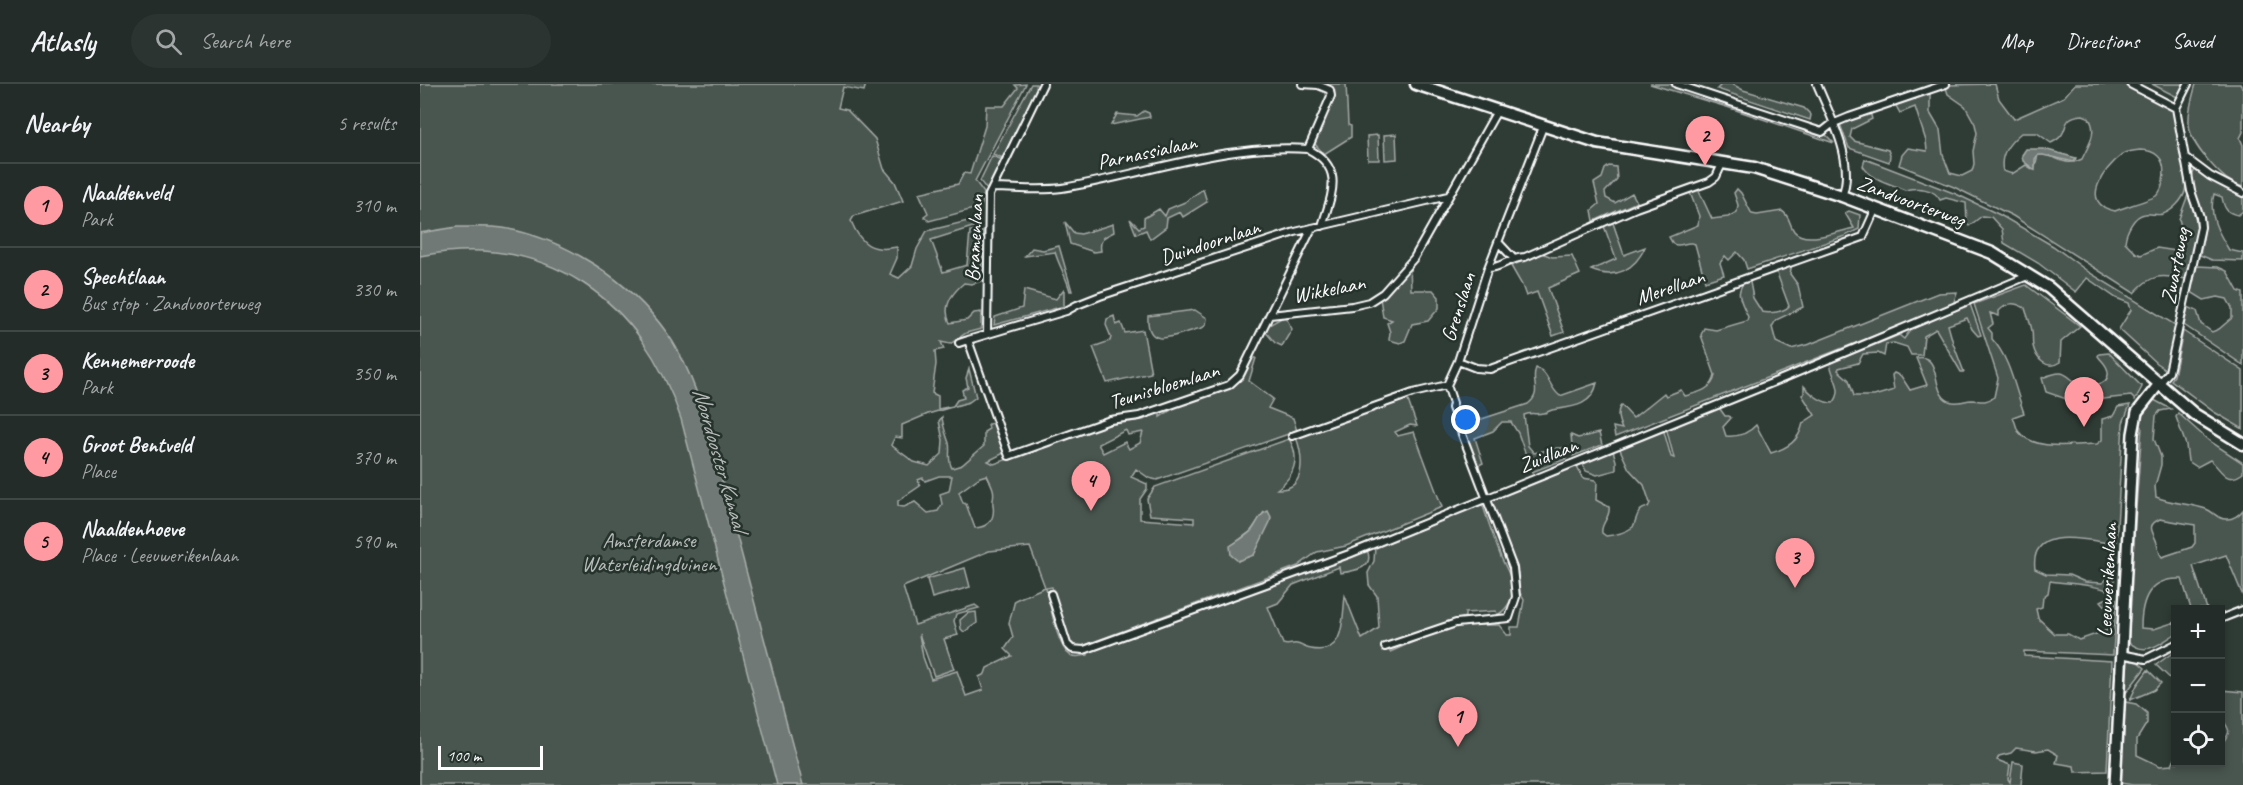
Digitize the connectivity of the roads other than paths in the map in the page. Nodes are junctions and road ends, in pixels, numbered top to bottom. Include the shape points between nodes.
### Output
1 (1043, 84) edge
2 (1302, 84) edge
3 (1416, 84) edge
4 (1676, 84) edge
5 (1817, 84) edge
6 (1946, 84) edge
7 (2130, 84) edge
8 (2188, 84) edge
9 (1933, 86) edge
10 (1698, 87) edge
11 (2176, 108) junction
12 (1497, 111) junction
13 (1832, 124) junction
14 (1543, 127) junction
15 (1308, 149) junction
16 (2186, 158) junction
17 (1723, 162) junction
18 (993, 188) junction
19 (2243, 193) edge
20 (1448, 196) junction
21 (1842, 196) junction
22 (1876, 208) junction
23 (1322, 226) junction
24 (1312, 228) junction
25 (1499, 243) junction
26 (1513, 258) junction
27 (1488, 268) junction
28 (2030, 275) junction
29 (1270, 315) junction
30 (987, 334) junction
31 (968, 340) junction
32 (959, 343) dead end
33 (1458, 361) junction
34 (2159, 384) junction
35 (1447, 385) junction
36 (1292, 436) dead end
37 (2243, 444) edge
38 (1486, 498) junction
39 (1050, 594) dead end
40 (2243, 610) edge
41 (2225, 617) edge
42 (2171, 646) edge
43 (1385, 647) dead end
44 (2121, 654) junction
45 (2115, 785) edge

1 - 18 street, Bramenlaan
2 - 15 street via 1330,90
3 - 12 main road, Zandvoorterweg
4 - 10 street
5 - 13 street
6 - 9 street
7 - 11 street
8 - 11 street
9 - 13 street
10 - 13 street via 1822,132
11 - 16 street, Zwarteweg
12 - 14 main road, Zandvoorterweg
12 - 20 street, Wikkelaan
13 - 21 street via 1847,168
14 - 17 main road, Zandvoorterweg via 1616,147
14 - 25 street, Grenslaan
15 - 18 street, Parnassialaan via 1209,155 1061,188
15 - 23 street via 1327,163 1333,178
16 - 19 street
16 - 34 street, Zwarteweg via 2201,227 2169,372
17 - 21 main road, Zandvoorterweg
17 - 26 street via 1709,182 1636,208 1525,257
18 - 30 street, Bramenlaan via 988,211
20 - 23 street, Duindoornlaan
20 - 29 street, Wikkelaan via 1414,258 1383,293 1352,306
21 - 22 main road, Zandvoorterweg
22 - 28 main road, Zandvoorterweg via 1992,253
22 - 33 street, Merellaan via 1863,237 1490,369
23 - 24 street, Duindoornlaan
24 - 29 street, Teunisbloemlaan
24 - 30 street, Duindoornlaan
25 - 26 street
25 - 27 street, Grenslaan
26 - 27 street
27 - 33 street, Grenslaan
28 - 34 main road, Zandvoorterweg via 2066,301
28 - 38 street, Zuidlaan
29 - 31 street, Teunisbloemlaan via 1240,375 1229,384 1009,456
30 - 31 street, Duindoornlaan
31 - 32 street, Duindoornlaan
33 - 35 street, Grenslaan
34 - 37 main road, Zandvoorterweg via 2194,414
34 - 44 street, Leeuwerikenlaan via 2135,417
35 - 36 street via 1413,393
35 - 38 street
38 - 39 street, Zuidlaan via 1349,554 1084,650 1072,649 1067,644
38 - 43 street via 1516,581 1509,618 1455,623
40 - 41 street
42 - 44 street via 2146,659
44 - 45 street, Leeuwerikenlaan

